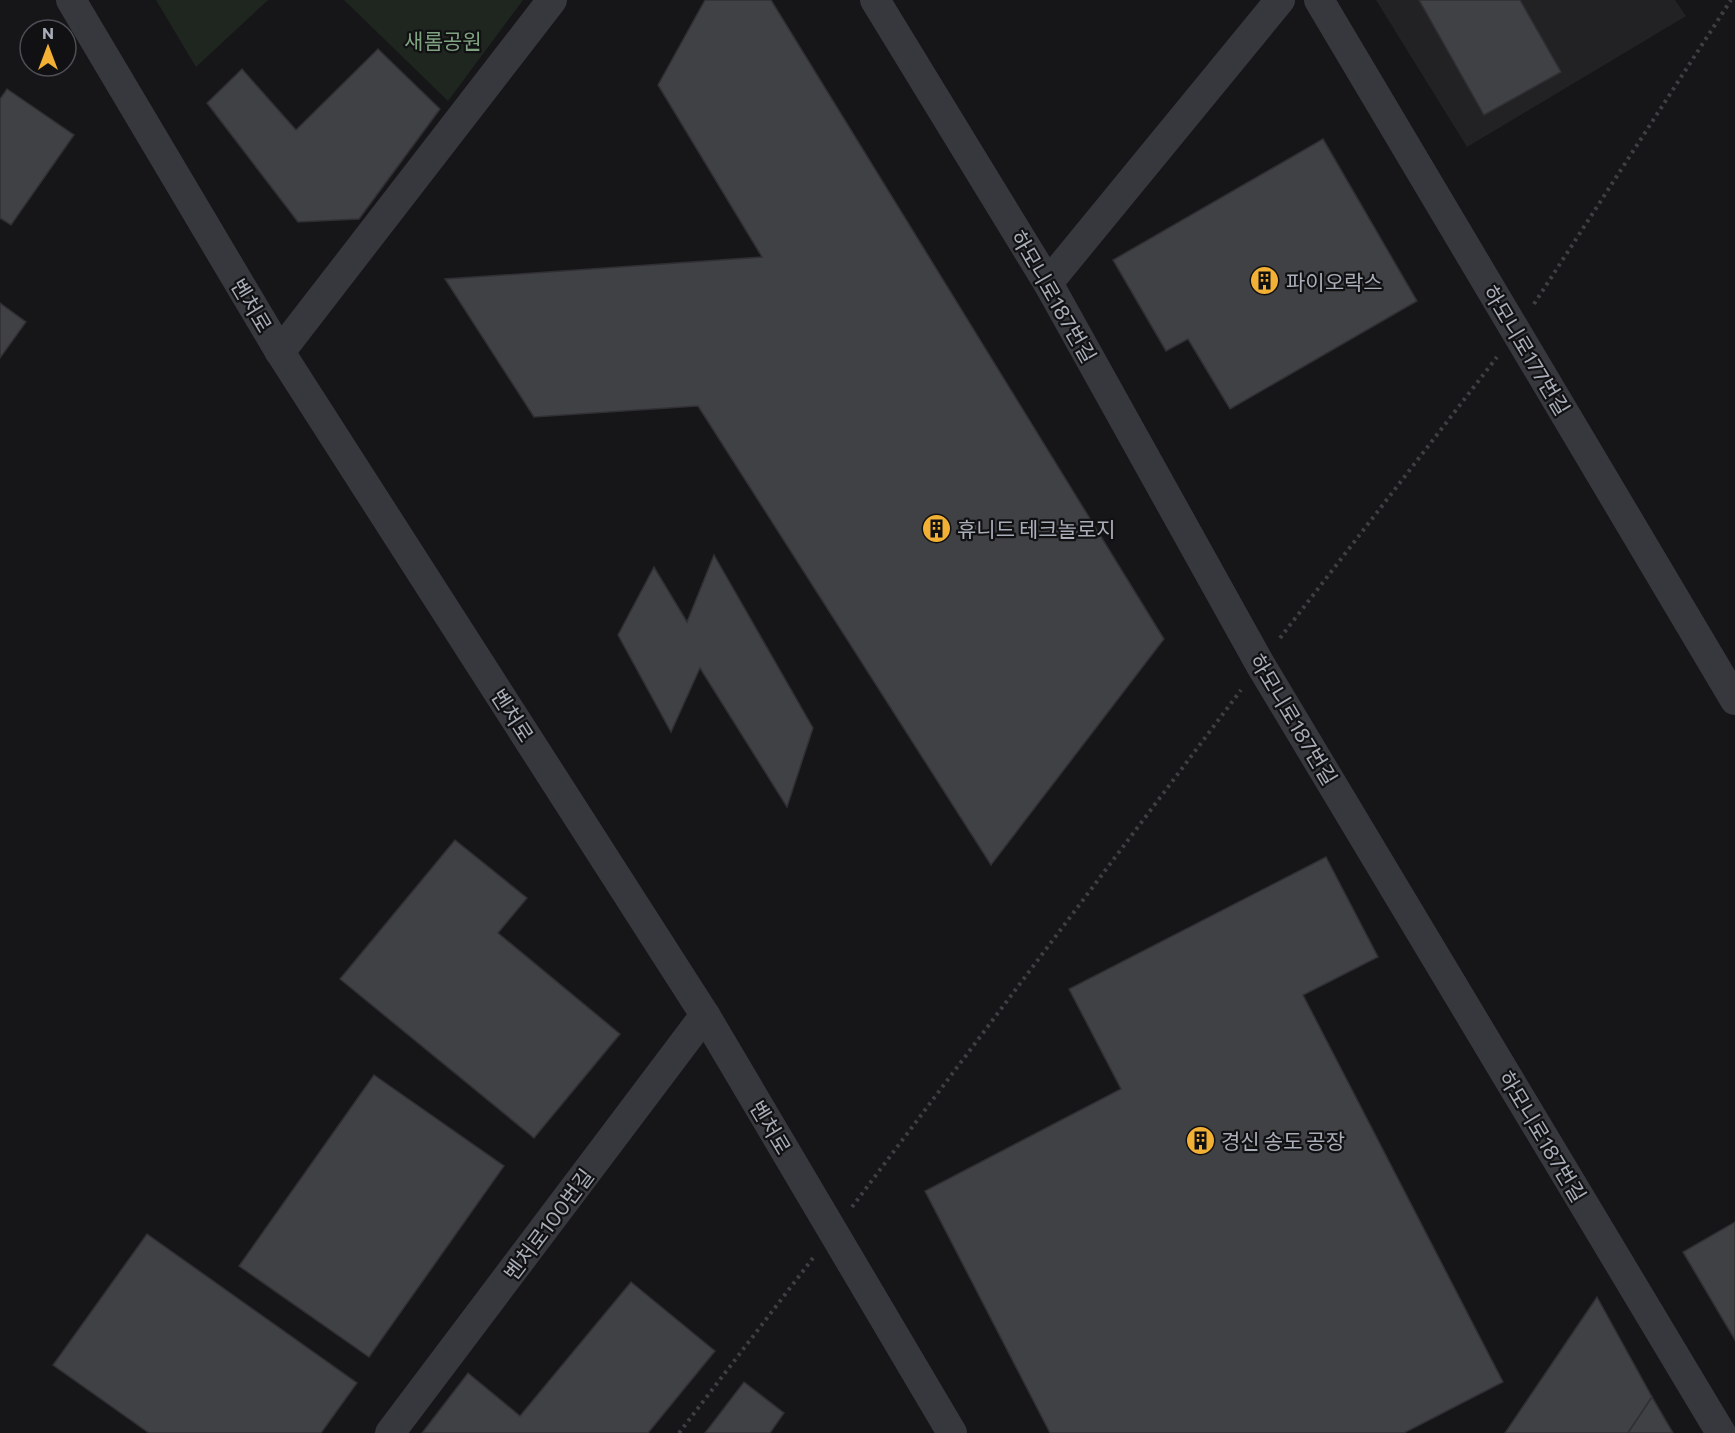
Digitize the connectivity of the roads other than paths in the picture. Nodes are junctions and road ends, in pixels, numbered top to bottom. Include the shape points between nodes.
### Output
1 (71, 0) edge
2 (552, 0) edge
3 (875, 0) edge
4 (1280, 0) edge
5 (1319, 0) edge
6 (1048, 283) junction
7 (280, 352) junction
8 (1735, 700) edge
9 (705, 1015) junction
10 (949, 1431) edge
11 (390, 1433) edge
12 (1721, 1433) edge

1 - 7 street, 벤처로
2 - 7 street
3 - 6 street, 하모니로187번길
4 - 6 street
5 - 8 street, 하모니로177번길
6 - 12 street, 하모니로187번길 via 1260,664
7 - 9 street, 벤처로
9 - 10 street, 벤처로
9 - 11 street, 벤처로100번길

